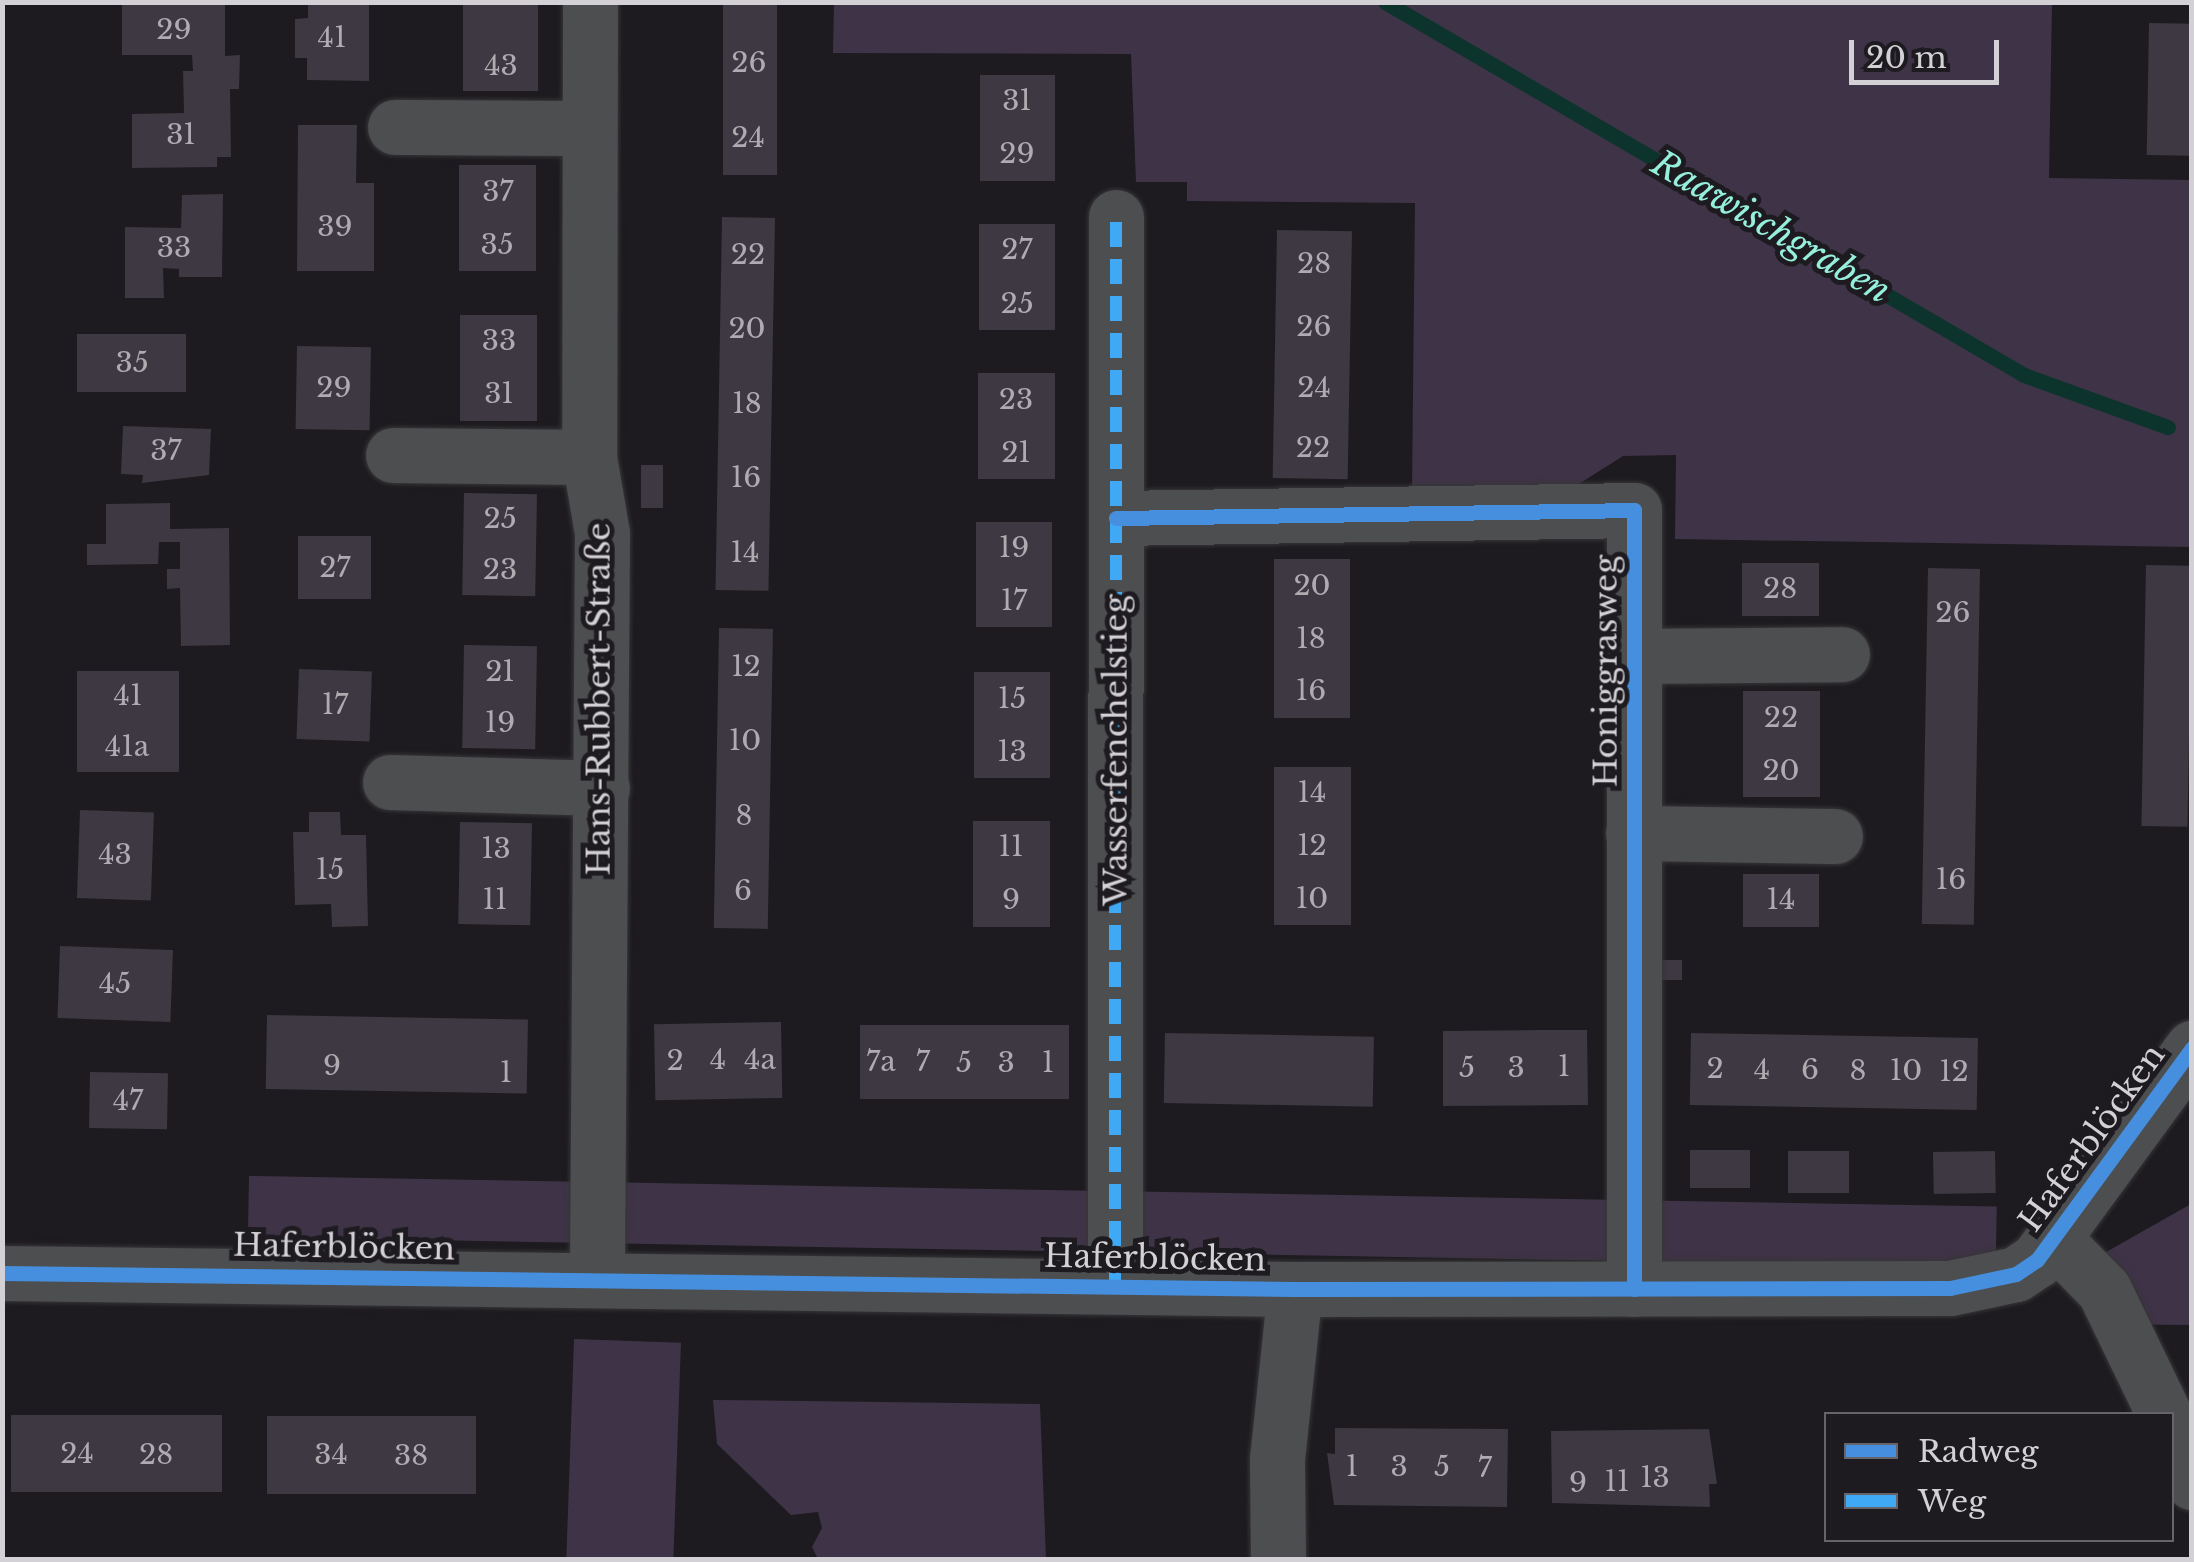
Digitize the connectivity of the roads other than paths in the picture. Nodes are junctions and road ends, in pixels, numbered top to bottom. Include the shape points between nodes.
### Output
1 (590, 2) edge
2 (395, 127) dead end
3 (588, 128) junction
4 (1116, 217) dead end
5 (392, 456) dead end
6 (589, 458) junction
7 (1116, 518) junction
8 (1842, 654) dead end
9 (1633, 656) junction
10 (390, 782) dead end
11 (602, 788) junction
12 (1634, 833) junction
13 (1835, 836) dead end
14 (2192, 1048) edge
15 (2054, 1240) junction
16 (2, 1273) edge
17 (597, 1276) junction
18 (1115, 1283) junction
19 (1295, 1289) junction
20 (1634, 1289) junction
21 (2163, 1412) edge
22 (2174, 1437) edge
23 (2192, 1482) edge
24 (1278, 1560) edge

1 - 3 street, Hans-Rubbert-Straße
2 - 3 street
3 - 6 street, Hans-Rubbert-Straße
4 - 7 street, Wasserfenchelstieg
5 - 6 street
6 - 11 street, Hans-Rubbert-Straße via 602,533
7 - 9 street, Honiggrasweg via 1634,510
7 - 18 street, Wasserfenchelstieg
8 - 9 street
9 - 12 street, Honiggrasweg
10 - 11 street
11 - 17 street, Hans-Rubbert-Straße
12 - 13 street
12 - 20 street, Honiggrasweg
14 - 15 street, Haferblöcken
15 - 20 street, Haferblöcken via 2016,1274 1950,1288
15 - 21 street via 2104,1290
16 - 17 street, Haferblöcken
17 - 18 street, Haferblöcken
18 - 19 street, Haferblöcken
19 - 20 street, Haferblöcken
19 - 24 street via 1277,1458
22 - 23 street

